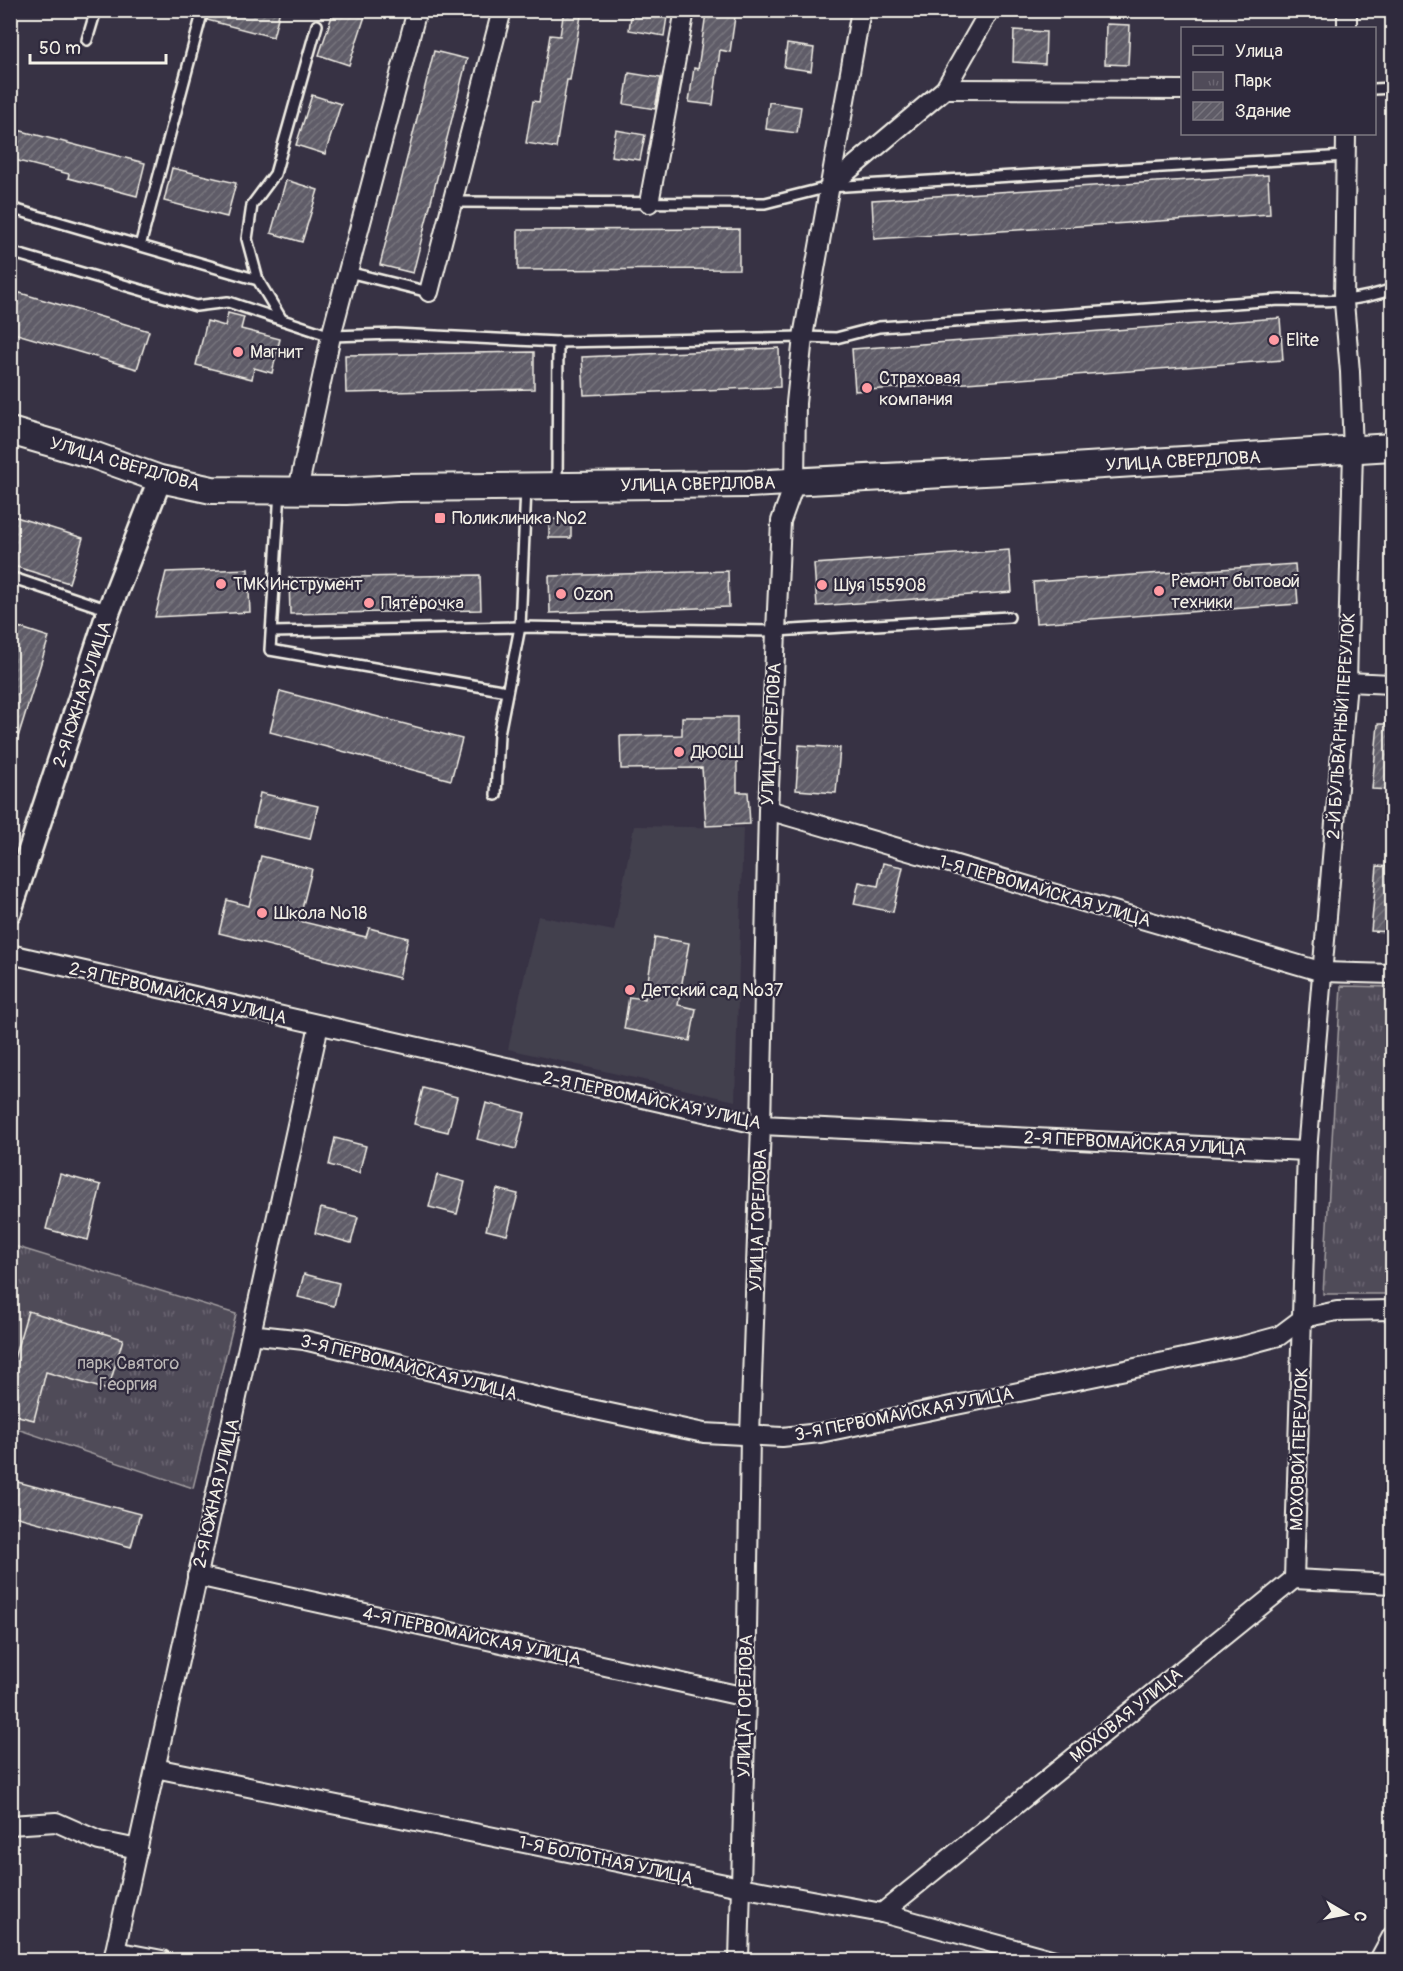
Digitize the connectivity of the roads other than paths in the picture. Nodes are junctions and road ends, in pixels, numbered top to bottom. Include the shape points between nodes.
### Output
1 (96, 10) edge
2 (203, 10) edge
3 (417, 10) edge
4 (685, 10) edge
5 (861, 10) edge
6 (990, 10) edge
7 (1347, 10) edge
8 (500, 11) edge
9 (317, 25) dead end
10 (1347, 27) edge
11 (87, 40) dead end
12 (1392, 88) edge
13 (945, 89) junction
14 (1376, 89) edge
15 (1181, 90) edge
16 (1346, 135) edge
17 (1346, 156) junction
18 (829, 187) junction
19 (452, 202) junction
20 (649, 203) junction
21 (10, 208) edge
22 (140, 246) junction
23 (10, 252) edge
24 (348, 272) junction
25 (258, 280) junction
26 (1392, 289) edge
27 (429, 292) joint
28 (1344, 302) junction
29 (282, 320) junction
30 (331, 336) junction
31 (803, 337) junction
32 (558, 342) junction
33 (10, 430) edge
34 (1392, 447) edge
35 (1353, 451) junction
36 (160, 478) junction
37 (795, 482) junction
38 (526, 486) junction
39 (557, 486) junction
40 (289, 490) junction
41 (12, 580) edge
42 (109, 610) junction
43 (1009, 617) dead end
44 (520, 627) junction
45 (776, 631) junction
46 (272, 632) junction
47 (1347, 682) junction
48 (1392, 684) edge
49 (507, 691) junction
50 (495, 795) dead end
51 (768, 810) junction
52 (10, 911) edge
53 (10, 954) edge
54 (1323, 972) junction
55 (1392, 974) edge
56 (319, 1025) junction
57 (761, 1125) junction
58 (1307, 1151) junction
59 (1392, 1310) edge
60 (1303, 1318) junction
61 (253, 1330) junction
62 (750, 1436) junction
63 (197, 1576) junction
64 (1294, 1579) junction
65 (1392, 1584) edge
66 (746, 1697) junction
67 (155, 1768) junction
68 (10, 1825) edge
69 (138, 1849) junction
70 (740, 1887) junction
71 (882, 1913) junction
72 (1392, 1936) edge
73 (114, 1956) edge
74 (162, 1960) edge
75 (738, 1960) edge
76 (1055, 1960) edge
77 (1379, 1960) edge

1 - 11 lane
2 - 22 lane
3 - 24 street
4 - 20 street
5 - 18 street, УЛИЦА ГОРЕЛОВА
6 - 13 street
7 - 10 street
8 - 19 street
9 - 25 lane via 275,174 252,205 247,239
12 - 14 lane
13 - 15 street
13 - 18 street
16 - 17 street, 2-Й БУЛЬВАРНЫЙ ПЕРЕУЛОК
17 - 18 lane
17 - 28 street, 2-Й БУЛЬВАРНЫЙ ПЕРЕУЛОК
18 - 20 lane via 765,203
18 - 31 street, УЛИЦА ГОРЕЛОВА
19 - 20 lane
19 - 27 street
21 - 22 lane
22 - 25 lane
23 - 29 lane via 196,306 228,302
24 - 27 lane
24 - 30 street
25 - 29 lane
26 - 28 lane
28 - 31 lane via 1280,300 879,327 836,338
28 - 35 street, 2-Й БУЛЬВАРНЫЙ ПЕРЕУЛОК
29 - 30 lane
30 - 32 lane via 394,334
30 - 40 street
31 - 32 lane
31 - 37 street, УЛИЦА ГОРЕЛОВА via 796,403
32 - 39 lane
33 - 36 main road, УЛИЦА СВЕРДЛОВА
34 - 35 main road, УЛИЦА СВЕРДЛОВА
35 - 37 main road, УЛИЦА СВЕРДЛОВА
35 - 47 street, 2-Й БУЛЬВАРНЫЙ ПЕРЕУЛОК
36 - 40 main road, УЛИЦА СВЕРДЛОВА via 212,490
36 - 42 street, 2-Я ЮЖНАЯ УЛИЦА
37 - 39 main road, УЛИЦА СВЕРДЛОВА
37 - 45 street, УЛИЦА ГОРЕЛОВА via 781,521
38 - 39 main road, УЛИЦА СВЕРДЛОВА
38 - 40 main road, УЛИЦА СВЕРДЛОВА
38 - 44 lane
40 - 46 lane
41 - 42 lane
42 - 52 street, 2-Я ЮЖНАЯ УЛИЦА
43 - 45 lane
44 - 45 lane
44 - 46 lane
44 - 49 lane
45 - 51 street, УЛИЦА ГОРЕЛОВА
46 - 49 lane via 270,650
47 - 48 street
47 - 54 street, 2-Й БУЛЬВАРНЫЙ ПЕРЕУЛОК
49 - 50 lane via 499,734
51 - 54 street, 1-Я ПЕРВОМАЙСКАЯ УЛИЦА
51 - 57 street, УЛИЦА ГОРЕЛОВА
53 - 56 street, 2-Я ПЕРВОМАЙСКАЯ УЛИЦА
54 - 55 street, 1-Я ПЕРВОМАЙСКАЯ УЛИЦА
54 - 58 street, 2-Й БУЛЬВАРНЫЙ ПЕРЕУЛОК
56 - 57 street, 2-Я ПЕРВОМАЙСКАЯ УЛИЦА
56 - 61 street, 2-Я ЮЖНАЯ УЛИЦА
57 - 58 street, 2-Я ПЕРВОМАЙСКАЯ УЛИЦА
57 - 62 street, УЛИЦА ГОРЕЛОВА
58 - 60 street, 2-Й БУЛЬВАРНЫЙ ПЕРЕУЛОК
59 - 60 street via 1337,1311
60 - 62 street, 3-Я ПЕРВОМАЙСКАЯ УЛИЦА via 1279,1336 1230,1348 820,1432
60 - 64 street, МОХОВОЙ ПЕРЕУЛОК
61 - 62 street, 3-Я ПЕРВОМАЙСКАЯ УЛИЦА via 258,1335 304,1340 569,1405 704,1433
61 - 63 street, 2-Я ЮЖНАЯ УЛИЦА
62 - 66 street, УЛИЦА ГОРЕЛОВА
63 - 66 street, 4-Я ПЕРВОМАЙСКАЯ УЛИЦА
63 - 67 street, 2-Я ЮЖНАЯ УЛИЦА
64 - 65 street
64 - 71 street, МОХОВАЯ УЛИЦА
66 - 70 street, УЛИЦА ГОРЕЛОВА
67 - 69 street, 2-Я ЮЖНАЯ УЛИЦА
67 - 70 street, 1-Я БОЛОТНАЯ УЛИЦА
68 - 69 street via 56,1822 99,1841
69 - 73 street, 2-Я ЮЖНАЯ УЛИЦА
70 - 71 street, 1-Я БОЛОТНАЯ УЛИЦА
70 - 75 street, УЛИЦА ГОРЕЛОВА
71 - 76 street, 1-Я БОЛОТНАЯ УЛИЦА
72 - 77 street
73 - 74 street

